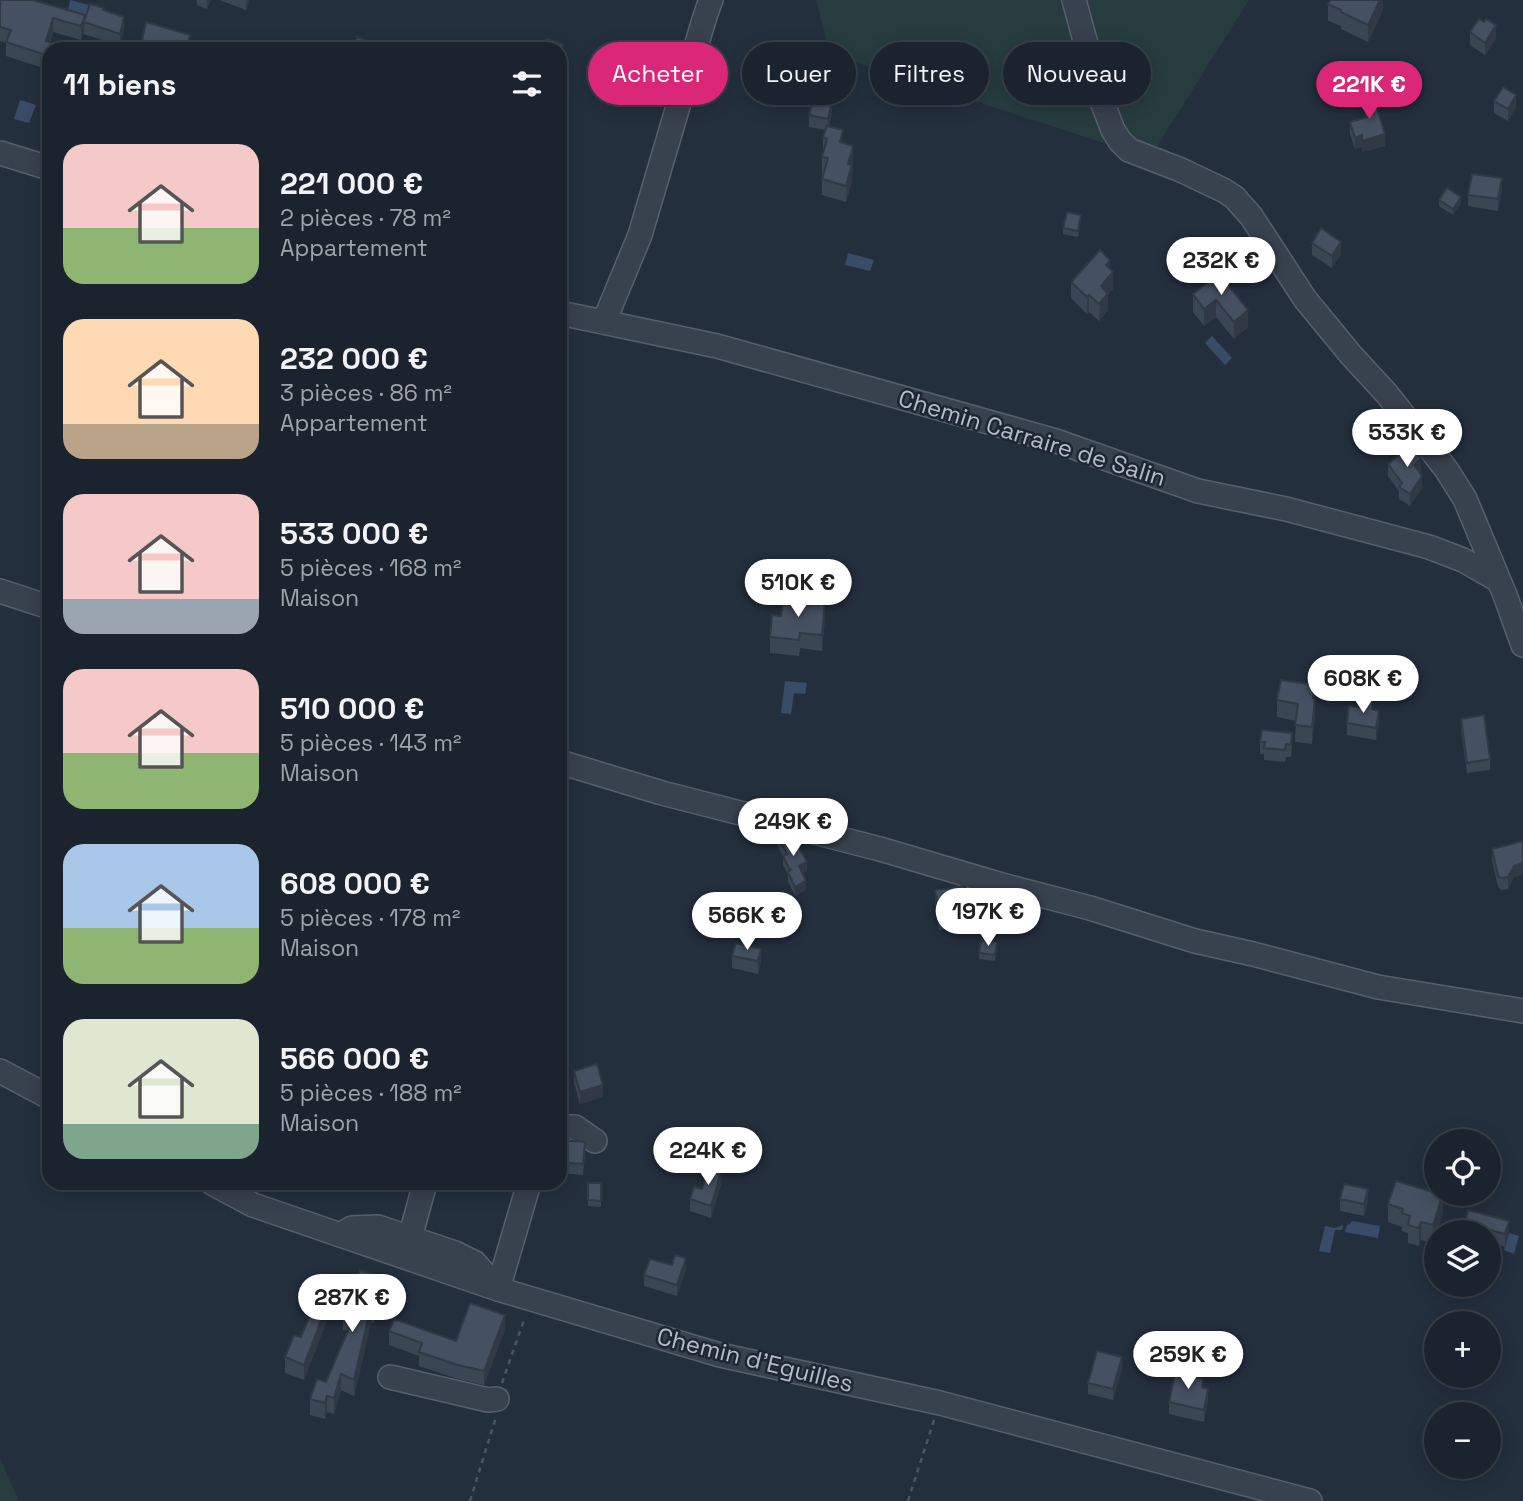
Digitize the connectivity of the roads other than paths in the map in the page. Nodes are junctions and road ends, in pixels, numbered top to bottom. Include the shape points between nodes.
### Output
1 (711, 0) edge
2 (1074, 0) edge
3 (0, 153) edge
4 (42, 166) edge
5 (567, 315) edge
6 (604, 323) junction
7 (1498, 580) junction
8 (0, 591) edge
9 (42, 605) edge
10 (1523, 645) edge
11 (567, 764) edge
12 (1523, 1011) edge
13 (0, 1071) edge
14 (42, 1093) edge
15 (567, 1127) edge
16 (595, 1141) dead end
17 (225, 1190) edge
18 (423, 1190) edge
19 (527, 1190) edge
20 (340, 1235) junction
21 (410, 1238) junction
22 (498, 1289) junction
23 (390, 1377) dead end
24 (498, 1399) road end
25 (1310, 1501) edge

1 - 6 street via 640,235
2 - 7 street via 1101,99 1120,141 1129,150 1225,191 1251,216 1305,299 1446,469 1465,499
3 - 4 street
5 - 6 street, Chemin Carraire de Salin
6 - 7 street, Chemin Carraire de Salin via 717,346 1056,441 1198,491 1429,547
7 - 10 street
8 - 9 street
11 - 12 street via 1195,941 1378,987
13 - 14 street
15 - 16 street via 575,1127
17 - 20 street, Chemin d'Eguilles via 253,1205
18 - 21 street
19 - 22 street
20 - 21 street via 352,1228 378,1227
20 - 22 street, Chemin d'Eguilles
21 - 22 street via 475,1263
22 - 25 street, Chemin d'Eguilles via 720,1355 940,1404
23 - 24 street

